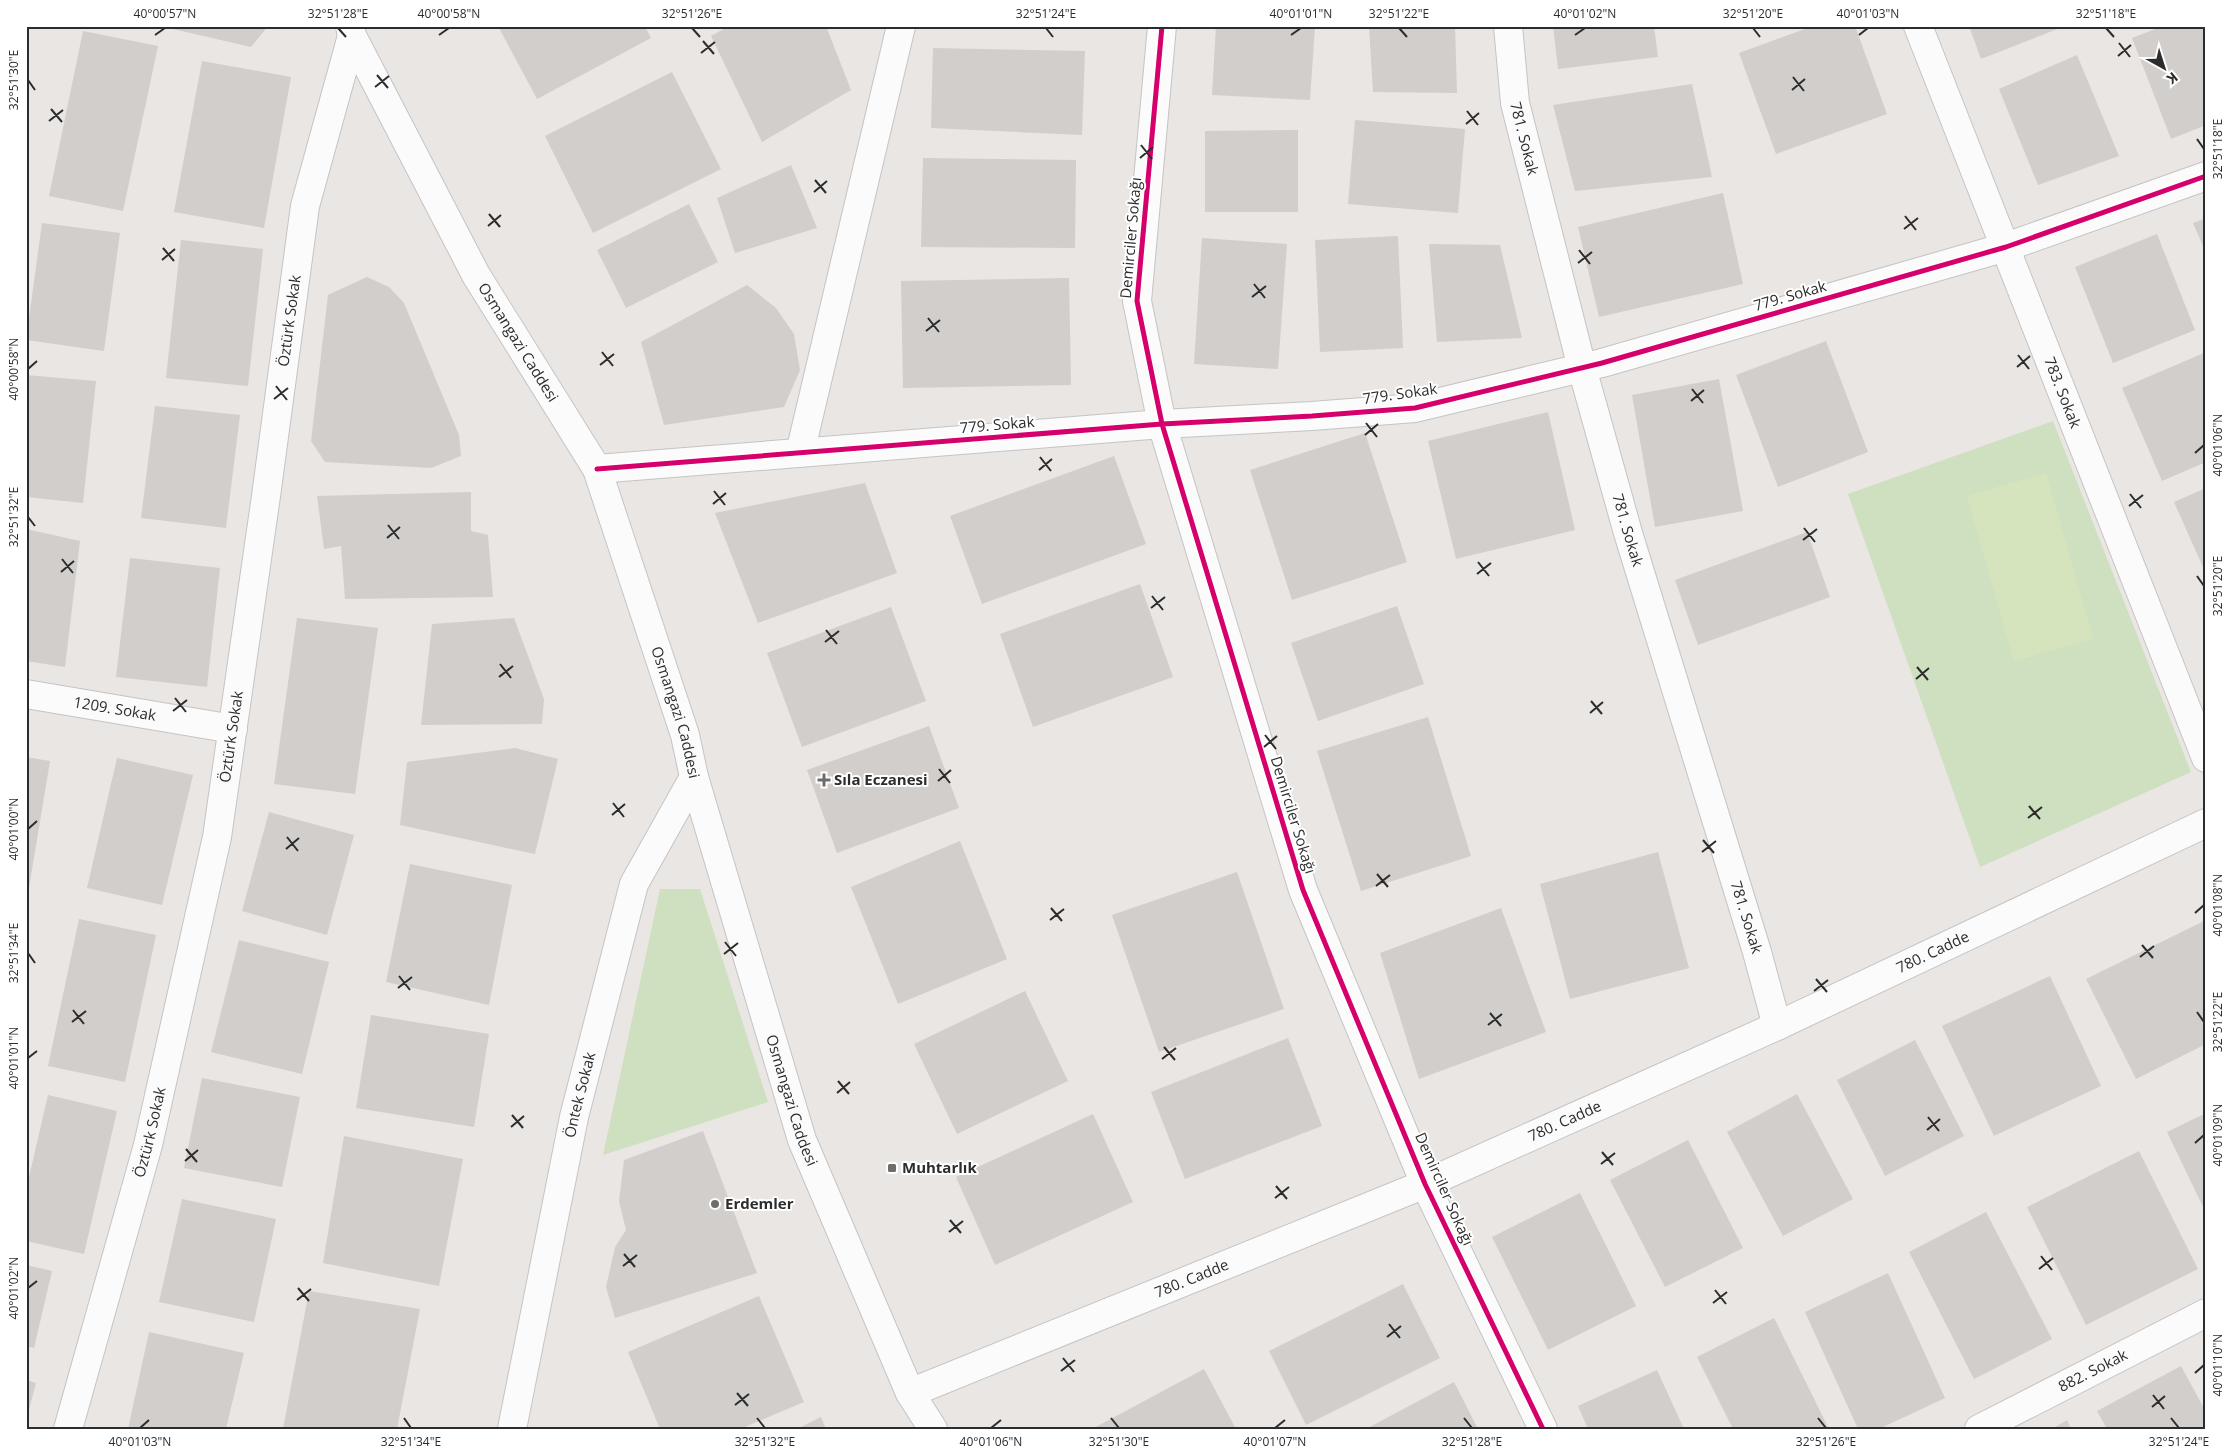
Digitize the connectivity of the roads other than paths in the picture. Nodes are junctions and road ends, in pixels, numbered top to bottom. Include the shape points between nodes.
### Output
1 (901, 26) edge
2 (1162, 26) edge
3 (1508, 26) edge
4 (1918, 26) edge
5 (351, 31) edge
6 (2206, 176) edge
7 (2006, 247) junction
8 (1582, 368) junction
9 (1162, 424) junction
10 (800, 453) junction
11 (596, 469) junction
12 (26, 694) edge
13 (233, 729) junction
14 (2206, 758) edge
15 (694, 776) junction
16 (2206, 823) edge
17 (1777, 1026) junction
18 (1425, 1184) junction
19 (2206, 1313) edge
20 (910, 1393) junction
21 (68, 1429) edge
22 (512, 1429) edge
23 (933, 1429) edge
24 (1543, 1429) edge
25 (1979, 1429) edge

1 - 10 street
2 - 9 street, Demirciler Sokağı via 1137,301
3 - 8 street, 781. Sokak via 1515,103
4 - 7 street, 783. Sokak
5 - 11 street, Osmangazi Caddesi via 476,275
5 - 13 street, Öztürk Sokak via 305,206
6 - 7 street, 779. Sokak
7 - 8 street, 779. Sokak
7 - 14 street, 783. Sokak
8 - 9 street, 779. Sokak via 1416,408
8 - 17 street, 781. Sokak via 1628,533 1758,952
9 - 10 street, 779. Sokak
9 - 18 street, Demirciler Sokağı via 1303,890
10 - 11 street, 779. Sokak
11 - 15 street, Osmangazi Caddesi via 685,735
12 - 13 street, 1209. Sokak
13 - 21 street, Öztürk Sokak via 217,837 148,1144
15 - 20 street, Osmangazi Caddesi via 802,1140
15 - 22 street, Öntek Sokak via 634,884 574,1117
16 - 17 street, 780. Cadde
17 - 18 street, 780. Cadde
18 - 20 street, 780. Cadde
18 - 24 street, Demirciler Sokağı
19 - 25 street, 882. Sokak
20 - 23 street, Osmangazi Caddesi

